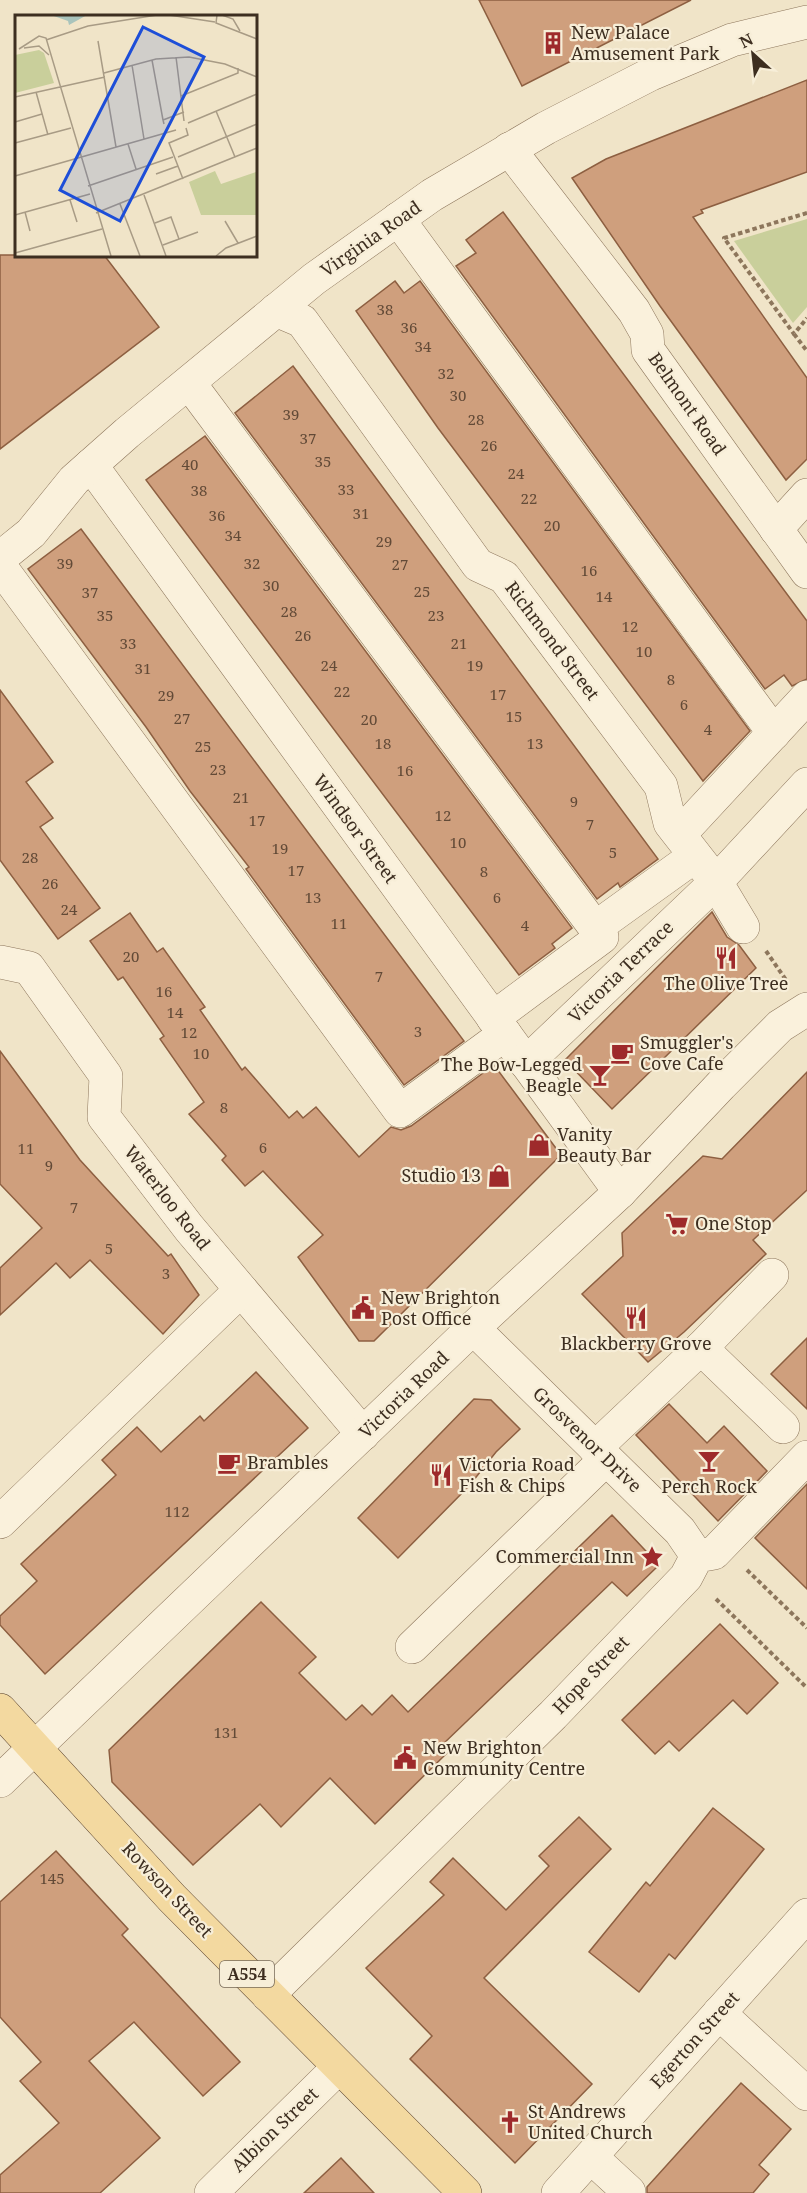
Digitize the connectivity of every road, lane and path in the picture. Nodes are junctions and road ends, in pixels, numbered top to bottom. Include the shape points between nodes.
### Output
1 (807, 21) edge
2 (509, 149) junction
3 (807, 213) edge
4 (398, 219) junction
5 (276, 310) junction
6 (807, 318) edge
7 (794, 334) junction
8 (807, 351) edge
9 (190, 384) junction
10 (91, 465) junction
11 (807, 495) edge
12 (776, 529) junction
13 (0, 558) edge
14 (0, 566) edge
15 (807, 572) edge
16 (807, 697) edge
17 (774, 733) junction
18 (807, 784) edge
19 (687, 845) junction
20 (716, 882) junction
21 (743, 927) joint
22 (595, 928) junction
23 (0, 962) edge
24 (806, 1009) edge
25 (499, 1026) junction
26 (526, 1063) junction
27 (620, 1192) junction
28 (772, 1275) dead end
29 (241, 1290) junction
30 (473, 1328) junction
31 (701, 1348) junction
32 (783, 1427) dead end
33 (363, 1434) junction
34 (601, 1454) junction
35 (807, 1457) edge
36 (0, 1522) edge
37 (697, 1556) junction
38 (807, 1628) edge
39 (412, 1647) dead end
40 (807, 1688) edge
41 (0, 1710) edge
42 (37, 1749) junction
43 (0, 1781) edge
44 (807, 1915) edge
45 (268, 1995) junction
46 (719, 2013) junction
47 (339, 2067) junction
48 (807, 2094) edge
49 (591, 2157) junction
50 (629, 2192) edge
51 (211, 2193) edge
52 (465, 2193) edge
53 (558, 2193) edge

1 - 2 street, Virginia Road via 732,40 651,74
2 - 4 street, Virginia Road
2 - 12 street, Belmont Road via 634,311 647,334 648,350
3 - 7 path via 724,238
4 - 5 street, Virginia Road
4 - 17 street
5 - 9 street, Virginia Road
5 - 19 street, Richmond Street via 302,321 478,565 504,577 661,786 670,823
6 - 7 path
7 - 8 path
9 - 10 street, Virginia Road
9 - 22 street
10 - 13 street, Virginia Road via 31,533
10 - 25 street, Windsor Street
11 - 12 street
12 - 15 street, Belmont Road
14 - 25 street via 400,1111
16 - 17 street
17 - 19 street
18 - 20 street
19 - 20 street, Richmond Street
19 - 22 street
20 - 21 street, Richmond Street
20 - 26 street, Victoria Terrace
21 - 24 path via 772,957
22 - 25 street via 602,938
23 - 29 street, Waterloo Road via 29,968 106,1076 104,1117
24 - 27 street, Victoria Road via 780,1026
25 - 26 street, Windsor Street
26 - 27 street, Windsor Street
27 - 30 street, Victoria Road
28 - 31 street
29 - 33 street, Waterloo Road
29 - 36 street
30 - 33 street, Victoria Road
30 - 34 street, Grosvenor Drive
31 - 32 street
31 - 34 street
33 - 42 street, Victoria Road
34 - 37 street, Grosvenor Drive via 680,1531
34 - 39 street
35 - 37 street via 714,1552
37 - 38 path via 739,1562
37 - 40 path via 714,1597
37 - 45 street, Hope Street via 686,1576 553,1715
41 - 42 main road, Rowson Street / A554
42 - 43 street, Victoria Road
42 - 45 main road, Rowson Street / A554 via 172,1898
44 - 46 street, Egerton Street
45 - 47 main road, Rowson Street / A554
46 - 48 street
46 - 49 street, Egerton Street
47 - 51 street, Albion Street
47 - 52 main road, Rowson Street / A554
49 - 50 street
49 - 53 street, Egerton Street

